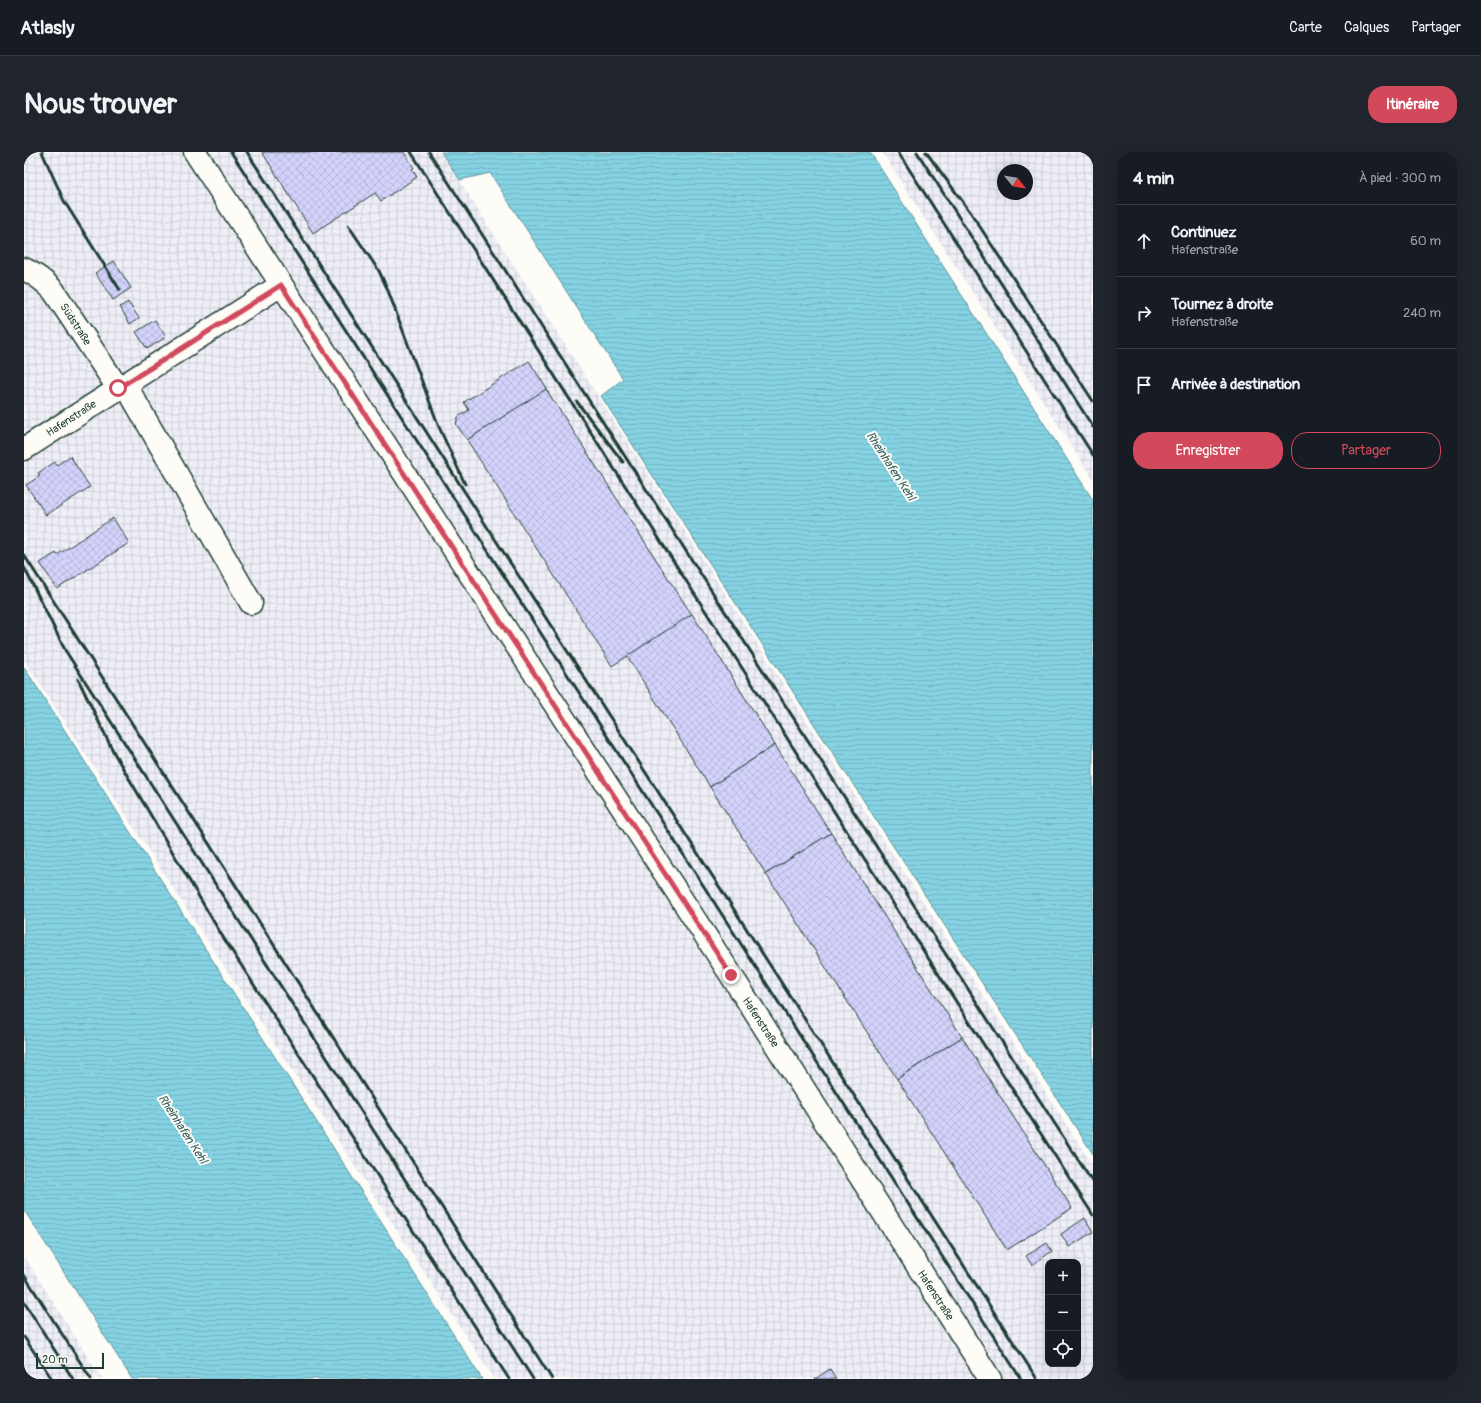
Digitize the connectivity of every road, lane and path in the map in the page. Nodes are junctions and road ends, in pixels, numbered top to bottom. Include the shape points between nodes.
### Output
1 (195, 152) edge
2 (24, 269) edge
3 (281, 285) junction
4 (121, 386) junction
5 (24, 449) edge
6 (251, 604) dead end
7 (990, 1379) edge

1 - 3 street, Hafenstraße
2 - 4 street, Südstraße via 45,281 53,290
3 - 4 street, Hafenstraße
3 - 7 street, Hafenstraße via 731,975
4 - 5 street, Hafenstraße
4 - 6 street, Südstraße

